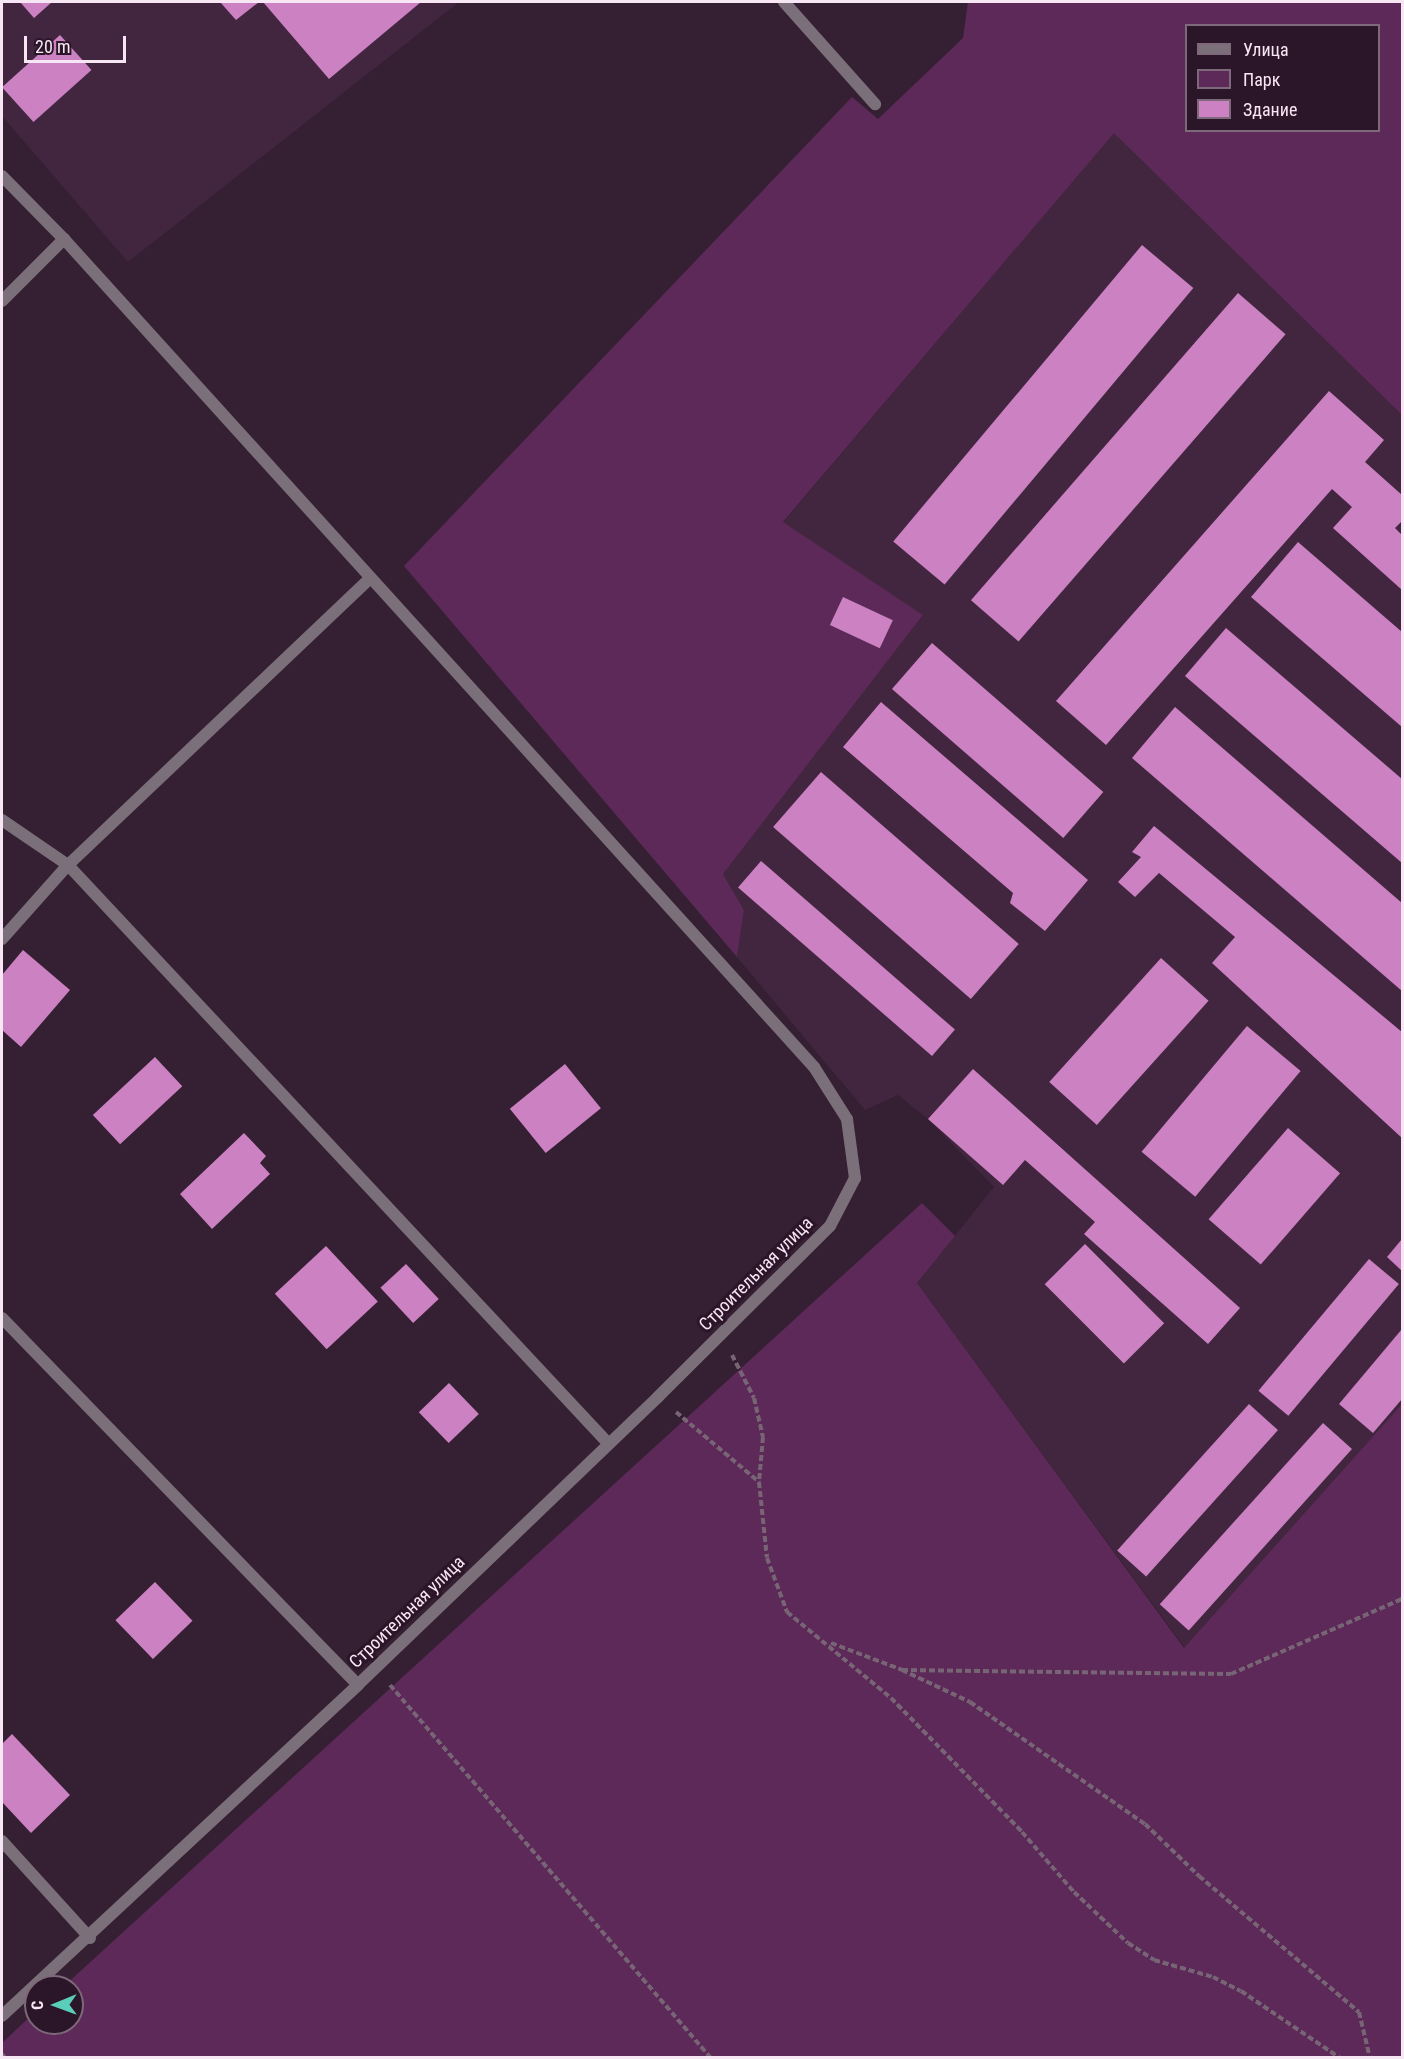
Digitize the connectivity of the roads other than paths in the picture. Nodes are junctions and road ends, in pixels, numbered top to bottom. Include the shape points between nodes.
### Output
1 (784, 2) edge
2 (875, 104) dead end
3 (2, 176) edge
4 (64, 239) junction
5 (2, 301) edge
6 (370, 578) junction
7 (2, 819) edge
8 (68, 866) junction
9 (2, 939) edge
10 (2, 1318) edge
11 (607, 1442) junction
12 (358, 1685) junction
13 (2, 1841) edge
14 (90, 1938) junction
15 (2, 2016) edge

1 - 2 street
3 - 4 street, Строительная улица
4 - 5 street
4 - 6 street, Строительная улица
6 - 8 street
6 - 11 street, Строительная улица via 814,1067 847,1119 855,1178 830,1226 658,1397
7 - 8 street
8 - 9 street
8 - 11 street
10 - 12 street
11 - 12 street, Строительная улица
12 - 14 street, Строительная улица
13 - 14 street
14 - 15 street, Строительная улица

